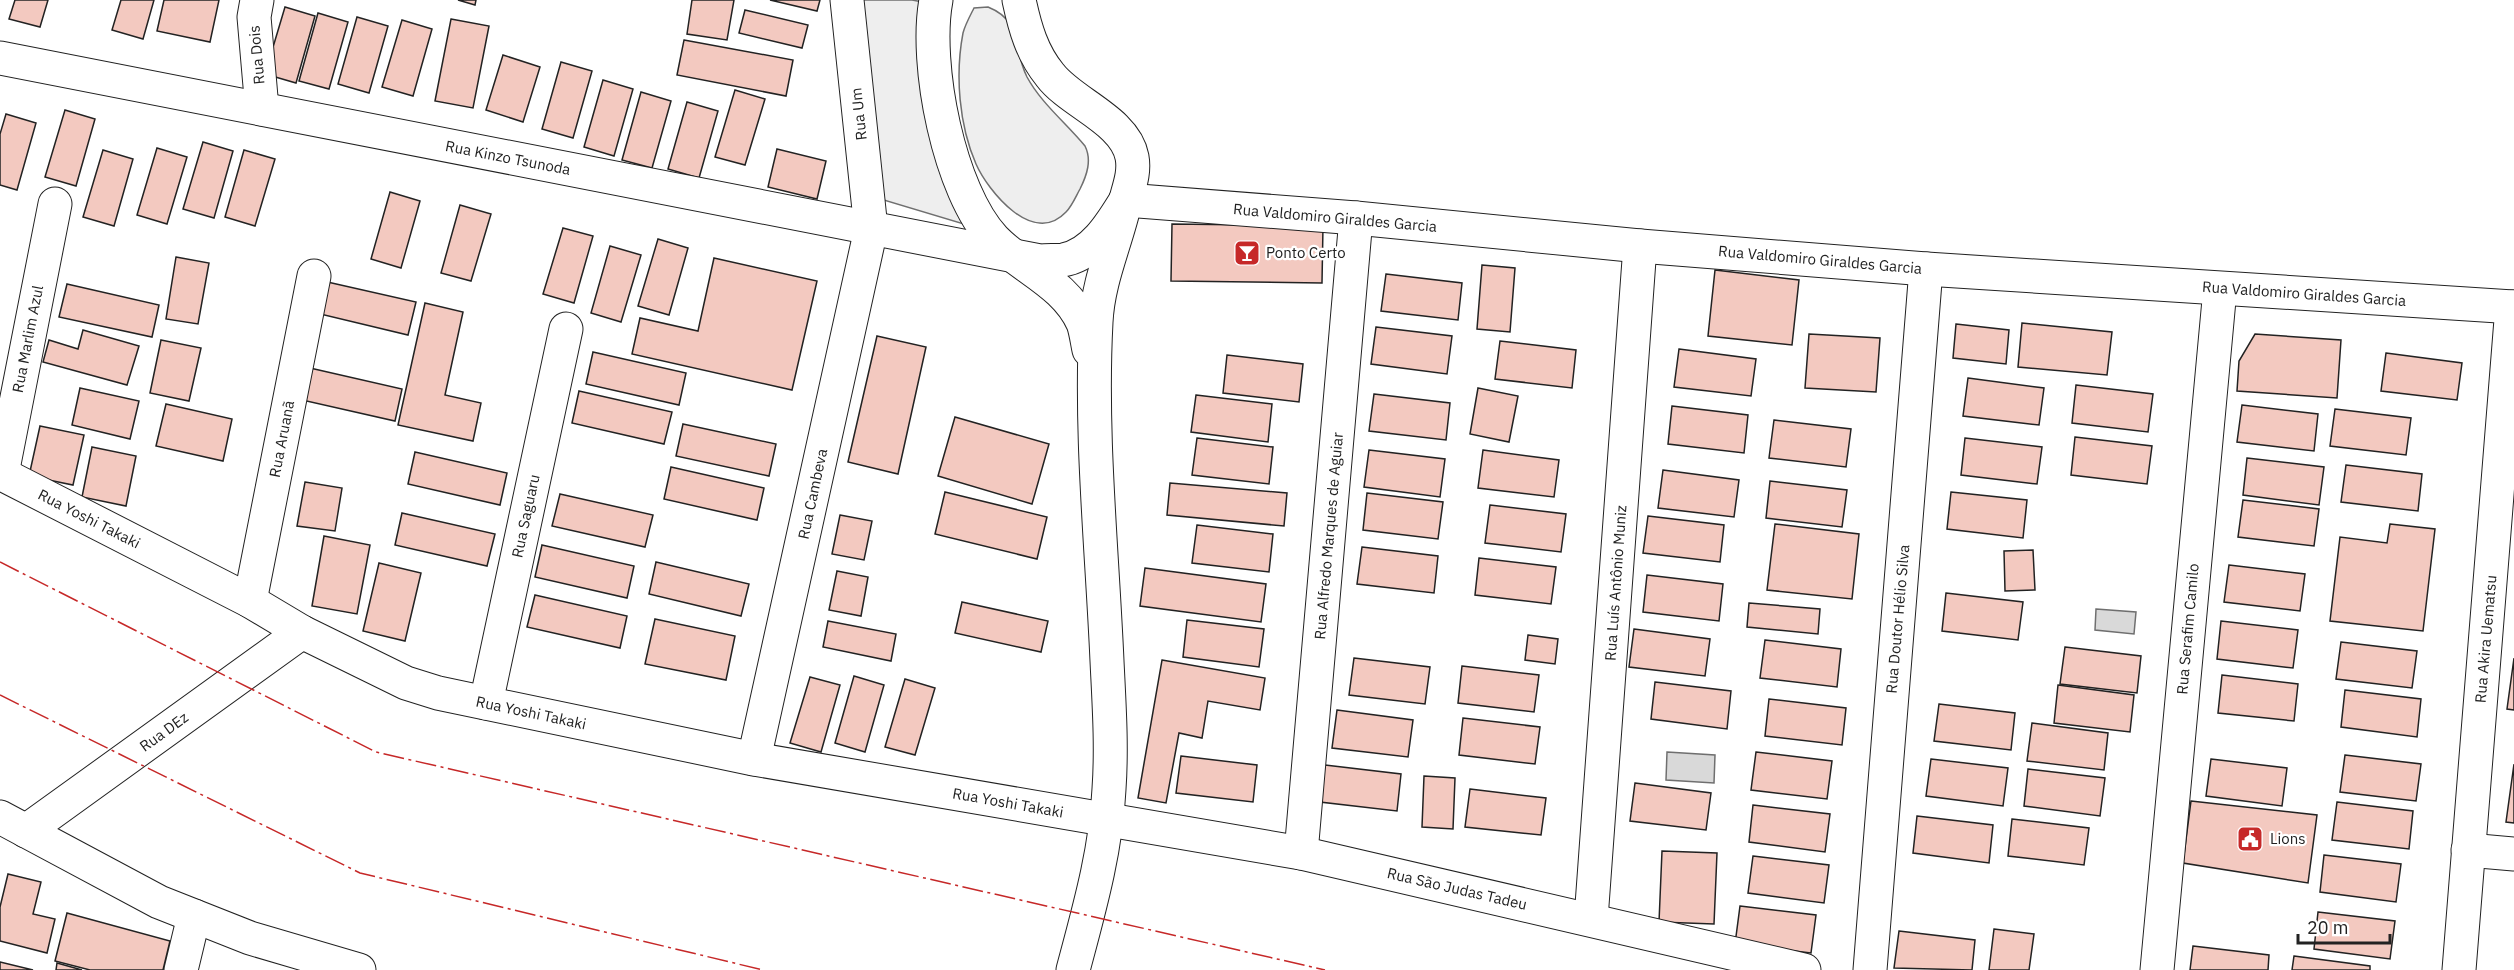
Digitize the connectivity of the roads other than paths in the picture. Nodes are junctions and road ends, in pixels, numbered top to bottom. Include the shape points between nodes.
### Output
1 (257, 0) edge
2 (847, 0) edge
3 (936, 0) edge
4 (1019, 0) edge
5 (0, 58) edge
6 (262, 110) junction
7 (1126, 200) junction
8 (55, 204) dead end
9 (1356, 218) junction
10 (871, 229) junction
11 (1640, 246) junction
12 (1016, 257) junction
13 (1926, 269) junction
14 (314, 276) dead end
15 (2220, 289) junction
16 (2513, 307) edge
17 (566, 329) dead end
18 (1094, 372) junction
19 (1, 474) edge
20 (2504, 549) edge
21 (250, 601) junction
22 (302, 632) junction
23 (486, 704) junction
24 (754, 759) junction
25 (1107, 820) junction
26 (13, 824) edge
27 (2468, 850) junction
28 (1301, 853) junction
29 (2514, 854) edge
30 (194, 916) junction
31 (1591, 919) junction
32 (181, 970) edge
33 (359, 970) edge
34 (1073, 970) edge
35 (1804, 970) edge
36 (1869, 970) edge
37 (2157, 970) edge
38 (2459, 970) edge

1 - 6 street, Rua Dois via 254,18
2 - 10 street, Rua Um
3 - 12 street via 933,65 946,133 974,210 985,228
4 - 7 street via 1029,42 1051,78 1111,124 1131,154 1133,171
5 - 6 street, Rua Kinzo Tsunoda
6 - 10 street, Rua Kinzo Tsunoda
7 - 9 street, Rua Valdomiro Giraldes Garcia
7 - 12 street, Rua Kinzo Tsunoda via 1112,223 1083,252 1065,260
7 - 18 street via 1097,302
8 - 19 street, Rua Marlim Azul
9 - 11 street, Rua Valdomiro Giraldes Garcia
9 - 28 street, Rua Alfredo Marques de Aguiar
10 - 12 street, Rua Kinzo Tsunoda
10 - 24 street, Rua Cambeva
11 - 13 street, Rua Valdomiro Giraldes Garcia
11 - 31 street, Rua Luís Antônio Muniz
12 - 18 street via 1074,307 1084,325
13 - 15 street, Rua Valdomiro Giraldes Garcia
13 - 36 street, Rua Doutor Hélio Silva
14 - 21 street, Rua Aruanã
15 - 16 street, Rua Valdomiro Giraldes Garcia
15 - 37 street, Rua Serafim Camilo
16 - 20 street, Rua Akira Uematsu
17 - 23 street, Rua Saguaru
18 - 25 street via 1110,744
19 - 21 street, Rua Yoshi Takaki
20 - 27 street, Rua Akira Uematsu
21 - 22 street, Rua Yoshi Takaki
22 - 23 street, Rua Yoshi Takaki via 406,683
22 - 26 street, Rua DEz
23 - 24 street, Rua Yoshi Takaki
24 - 25 street, Rua Yoshi Takaki
25 - 28 street, Rua São Judas Tadeu
25 - 34 street via 1097,879
26 - 30 street via 129,887
27 - 29 street
27 - 38 street, Rua Akira Uematsu
28 - 31 street, Rua São Judas Tadeu
30 - 32 street
30 - 33 street via 249,938
31 - 35 street, Rua São Judas Tadeu

